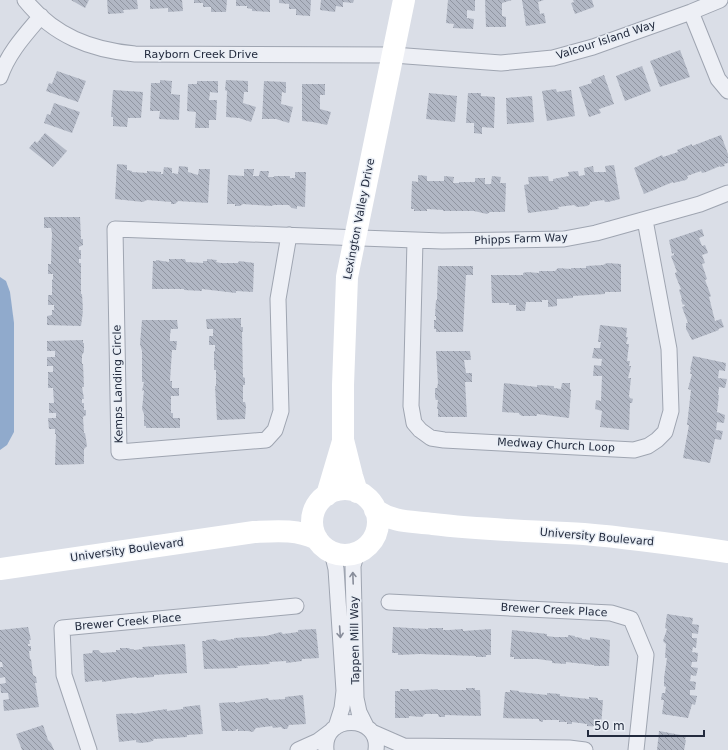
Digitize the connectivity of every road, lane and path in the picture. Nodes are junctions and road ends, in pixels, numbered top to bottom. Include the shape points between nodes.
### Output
1 (25, 0) edge
2 (404, 0) edge
3 (720, 0) edge
4 (691, 12) junction
5 (41, 16) junction
6 (393, 55) junction
7 (0, 77) edge
8 (728, 91) edge
9 (728, 193) edge
10 (645, 220) junction
11 (289, 235) junction
12 (355, 238) junction
13 (415, 240) junction
14 (344, 440) junction
15 (358, 492) junction
16 (322, 500) junction
17 (375, 510) junction
18 (466, 528) junction
19 (254, 532) junction
20 (325, 546) junction
21 (363, 548) junction
22 (728, 552) edge
23 (0, 568) edge
24 (389, 602) dead end
25 (296, 606) dead end
26 (369, 729) junction
27 (333, 730) junction
28 (399, 748) edge
29 (90, 750) edge
30 (298, 750) edge
31 (326, 750) edge
32 (376, 750) edge
33 (585, 750) edge
34 (636, 750) edge

1 - 5 street, Rayborn Creek Drive
2 - 6 street, Lexington Valley Drive
3 - 4 street, Valcour Island Way
4 - 6 street, Valcour Island Way via 593,47 553,58 501,63
4 - 8 street via 718,79
5 - 6 street, Rayborn Creek Drive via 68,36 112,52
5 - 7 street via 11,53
6 - 12 street, Lexington Valley Drive
9 - 10 street, Phipps Farm Way
10 - 13 street, Phipps Farm Way via 564,239
10 - 13 street, Medway Church Loop via 669,349 671,411 665,432 648,446 634,450 444,440 431,438 420,430 414,423 411,406
11 - 11 street, Kemps Landing Circle via 278,299 281,411 275,430 266,440 119,452 114,229
11 - 12 street, Kemps Landing Circle
12 - 13 street, Phipps Farm Way
12 - 14 street, Lexington Valley Drive via 347,276 343,385
14 - 15 street, Lexington Valley Drive
14 - 16 street, Lexington Valley Drive
15 - 16 street via 342,490
15 - 17 street via 370,501
16 - 19 street, University Boulevard via 293,519
16 - 20 street via 312,520 313,530
17 - 18 street, University Boulevard via 394,520
17 - 21 street via 376,530
18 - 21 street, University Boulevard via 395,534
18 - 22 street, University Boulevard via 584,534
19 - 20 street, University Boulevard via 299,532
19 - 23 street, University Boulevard
20 - 21 street via 342,555
20 -> 27 street, Tappen Mill Way via 336,569 344,690 342,708
26 -> 21 street, Tappen Mill Way via 359,712 356,690 353,566
24 - 34 street, Brewer Creek Place via 611,613 631,619 646,655
25 - 29 street, Brewer Creek Place via 62,628 64,676
26 - 27 street via 351,721
26 - 28 street
26 - 32 street, Tappen Mill Way via 376,740
27 - 30 street via 318,741
27 - 31 street, Tappen Mill Way via 327,740
28 - 33 street

